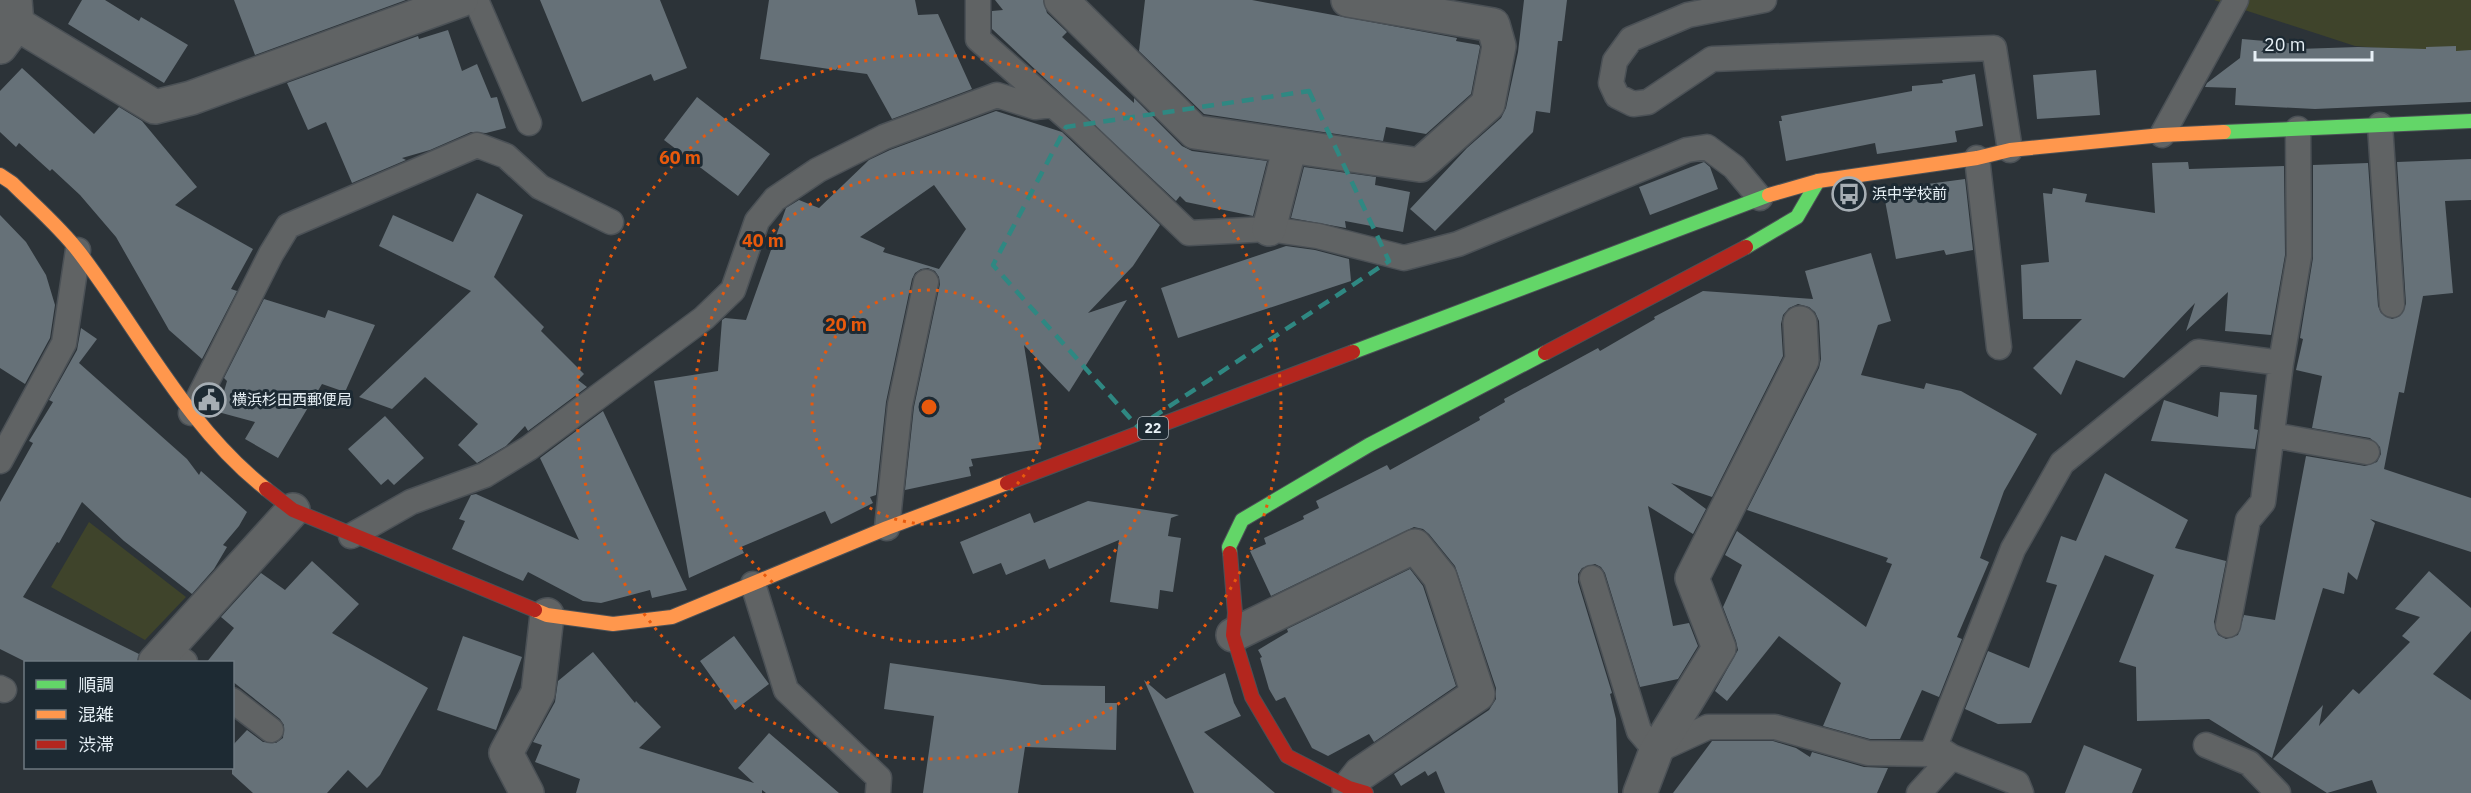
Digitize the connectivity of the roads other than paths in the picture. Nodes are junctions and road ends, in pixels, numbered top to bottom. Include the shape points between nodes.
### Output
1 (461, 0) edge
2 (476, 0) edge
3 (978, 0) edge
4 (1061, 0) edge
5 (1348, 0) edge
6 (1764, 0) edge
7 (2236, 0) edge
8 (11, 24) edge
9 (1053, 105) junction
10 (2471, 121) edge
11 (529, 123) dead end
12 (2380, 125) junction
13 (2298, 129) junction
14 (2162, 135) junction
15 (1290, 146) junction
16 (2010, 150) junction
17 (1977, 158) junction
18 (0, 175) edge
19 (1818, 180) junction
20 (1760, 198) junction
21 (611, 222) dead end
22 (1269, 229) junction
23 (78, 250) junction
24 (926, 282) dead end
25 (2392, 305) dead end
26 (1800, 323) dead end
27 (1999, 347) dead end
28 (2282, 363) junction
29 (191, 413) junction
30 (2272, 435) junction
31 (2367, 452) dead end
32 (0, 461) edge
33 (293, 510) junction
34 (887, 528) junction
35 (351, 536) junction
36 (1592, 578) dead end
37 (753, 584) junction
38 (547, 615) junction
39 (2228, 625) dead end
40 (1233, 635) junction
41 (170, 658) edge
42 (234, 702) edge
43 (271, 730) dead end
44 (2206, 745) dead end
45 (1656, 751) junction
46 (1944, 751) junction
47 (1353, 791) edge
48 (527, 793) edge
49 (878, 793) edge
50 (1640, 793) edge
51 (1919, 793) edge
52 (2021, 793) edge
53 (2278, 793) edge

1 - 8 street via 191,98 155,107
2 - 11 lane
3 - 9 lane via 978,39
4 - 15 street via 1195,132
5 - 15 street via 1492,25 1499,46 1488,104 1420,165
6 - 16 lane via 1688,15 1631,39 1615,61 1611,83 1617,96 1633,104 1648,102 1712,59 1994,48
7 - 14 lane
9 - 22 lane via 1189,233
9 - 35 lane via 1035,107 997,95 884,137 818,170 774,199 757,221 733,290 704,318 529,448 485,475 411,502
10 - 12 main road, 22
12 - 13 main road, 22
12 - 25 lane
13 - 14 main road, 22
13 - 28 lane via 2299,256
14 - 16 main road, 22
15 - 22 street
16 - 17 main road, 22
17 - 19 main road, 22
17 - 27 lane
18 - 23 main road, 22
19 - 20 main road, 22
19 - 40 main road via 1797,217 1763,238 1359,450 1242,520 1229,547
20 - 22 lane via 1734,167 1707,147 1687,150 1458,244 1404,258 1318,236
20 - 34 main road, 22
21 - 29 lane via 540,187 506,156 477,145 288,226
23 - 29 main road, 22
23 - 32 lane via 64,343
24 - 34 lane via 900,405
26 - 45 street via 1802,360 1692,578 1719,648
28 - 30 lane
28 - 46 lane via 2198,352 2062,463 2013,549
29 - 33 main road, 22 via 241,470
30 - 31 lane
30 - 39 lane via 2263,502 2248,520
33 - 35 main road, 22
33 - 41 street
34 - 37 main road, 22
35 - 38 main road, 22
36 - 45 lane via 1639,731
37 - 38 main road, 22 via 672,617 613,624
37 - 49 lane via 786,690 879,778
38 - 48 street via 538,693 506,753
40 - 47 main road via 1252,697 1287,756
40 - 47 street via 1415,546 1440,577 1478,694 1360,774
42 - 43 lane
44 - 53 lane via 2249,763
45 - 46 lane via 1707,727 1775,727 1868,753
45 - 50 street
46 - 51 lane
46 - 52 lane via 2017,783

